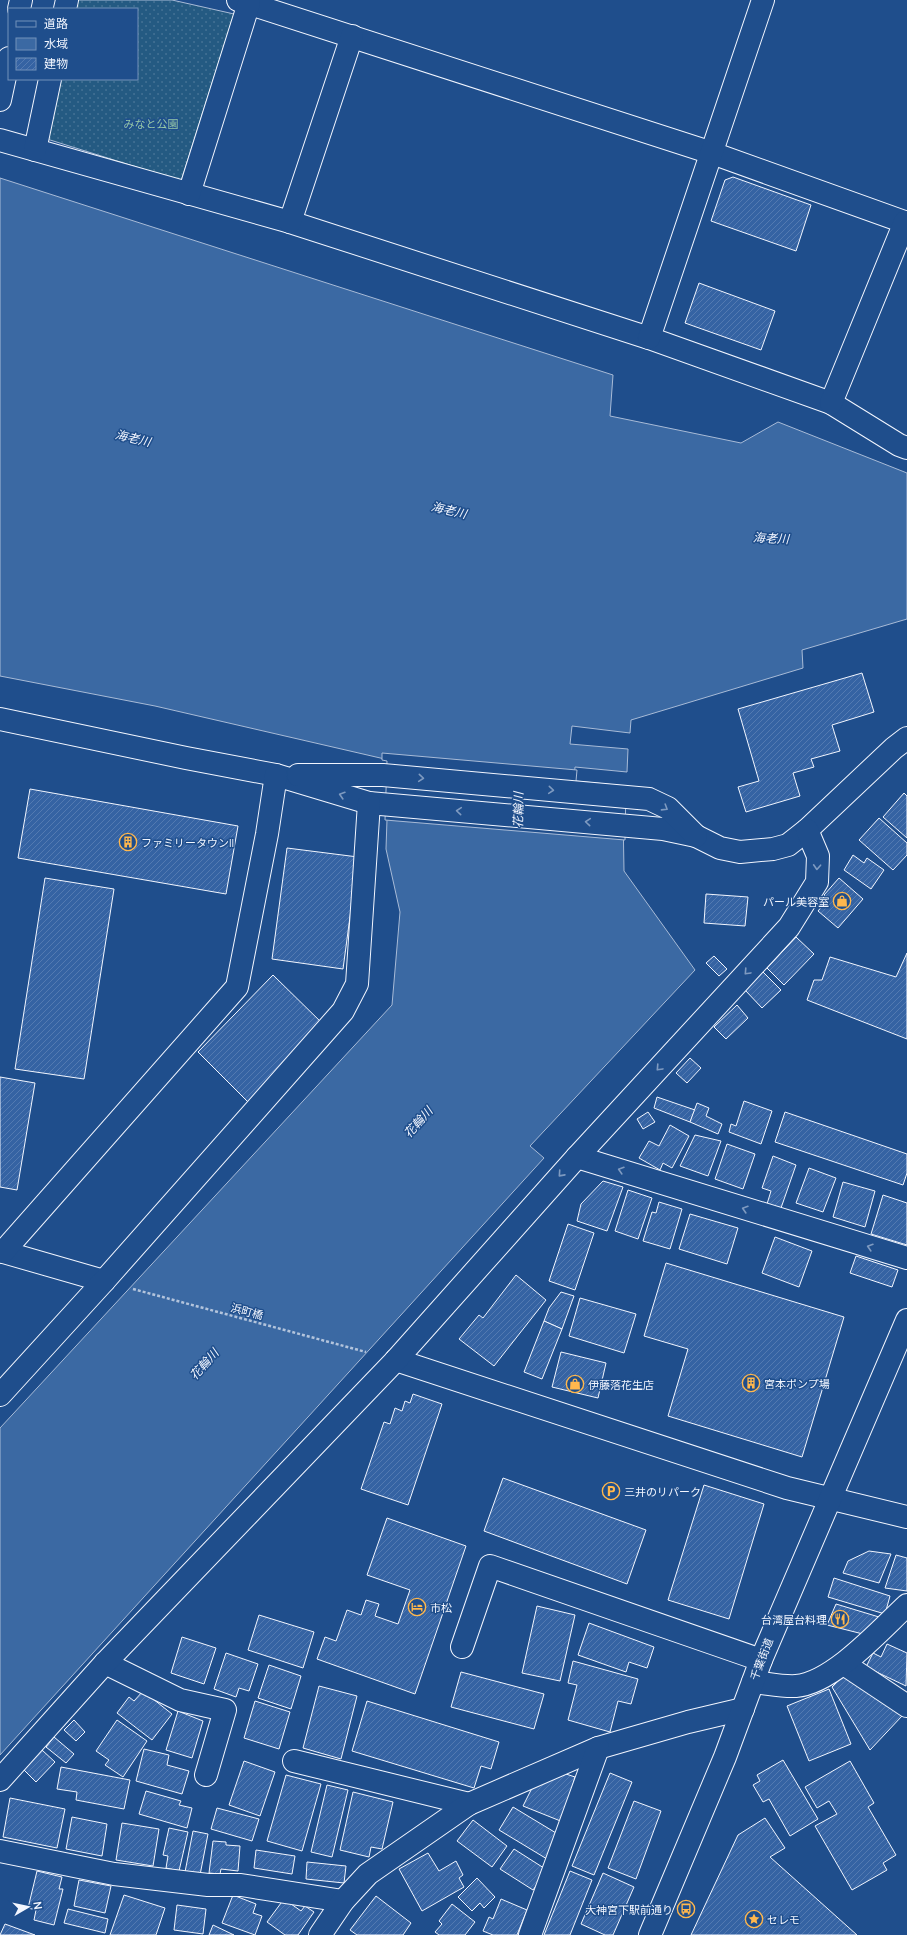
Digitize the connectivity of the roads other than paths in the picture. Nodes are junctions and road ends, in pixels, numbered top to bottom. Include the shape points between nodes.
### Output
1 (763, 0) edge
2 (243, 1) edge
3 (352, 36) junction
4 (8, 63) edge
5 (50, 80) edge
6 (0, 100) edge
7 (0, 140) edge
8 (35, 150) junction
9 (712, 153) junction
10 (189, 194) junction
11 (290, 222) junction
12 (906, 223) edge
13 (649, 338) junction
14 (830, 403) junction
15 (907, 448) edge
16 (0, 720) edge
17 (907, 738) edge
18 (276, 775) junction
19 (374, 804) junction
20 (807, 830) junction
21 (696, 836) junction
22 (577, 1157) junction
23 (1, 1251) edge
24 (907, 1258) edge
25 (104, 1281) junction
26 (907, 1320) edge
27 (396, 1360) junction
28 (0, 1394) edge
29 (831, 1498) junction
30 (907, 1517) edge
31 (907, 1605) edge
32 (462, 1647) dead end
33 (760, 1660) junction
34 (105, 1663) junction
35 (844, 1664) junction
36 (753, 1682) junction
37 (907, 1706) edge
38 (743, 1709) junction
39 (598, 1748) junction
40 (294, 1761) dead end
41 (206, 1776) dead end
42 (0, 1780) edge
43 (469, 1804) junction
44 (0, 1851) edge
45 (343, 1901) junction
46 (320, 1935) edge
47 (530, 1935) edge
48 (650, 1935) edge

1 - 9 main road
2 - 3 main road
2 - 10 main road
3 - 9 main road
3 - 11 main road
4 - 6 main road
5 - 8 main road
7 - 8 main road
8 - 10 main road
9 - 12 main road
9 - 13 main road
10 - 11 main road
11 - 13 main road
12 - 14 main road
13 - 14 main road
14 - 15 main road
16 - 18 main road
17 - 20 main road
19 -> 18 main road
18 -> 21 main road via 382,774 649,799 668,808
18 - 23 main road via 237,987
21 -> 19 main road via 627,825
19 - 25 main road via 358,984 344,1011
20 - 21 main road via 788,844 773,849 740,852 720,848
20 -> 22 main road via 818,856 817,882 789,927
24 -> 22 main road
22 -> 27 main road
23 - 25 main road
25 - 28 main road
26 - 29 main road, 千葉街道
27 - 29 main road via 788,1488
27 - 34 main road
29 - 30 main road
29 - 33 main road, 千葉街道
31 - 35 main road
32 - 33 main road via 490,1566
33 - 36 main road, 千葉街道
34 - 41 main road via 180,1700 225,1710
34 - 42 main road
35 - 36 main road via 822,1677 796,1686
35 - 37 main road
36 - 38 main road, 千葉街道
38 - 39 main road
38 - 48 main road, 千葉街道
39 - 43 main road
39 - 47 main road
40 - 43 main road
43 - 45 main road via 368,1874
44 - 45 main road via 114,1874 208,1885 241,1885
45 - 46 main road

